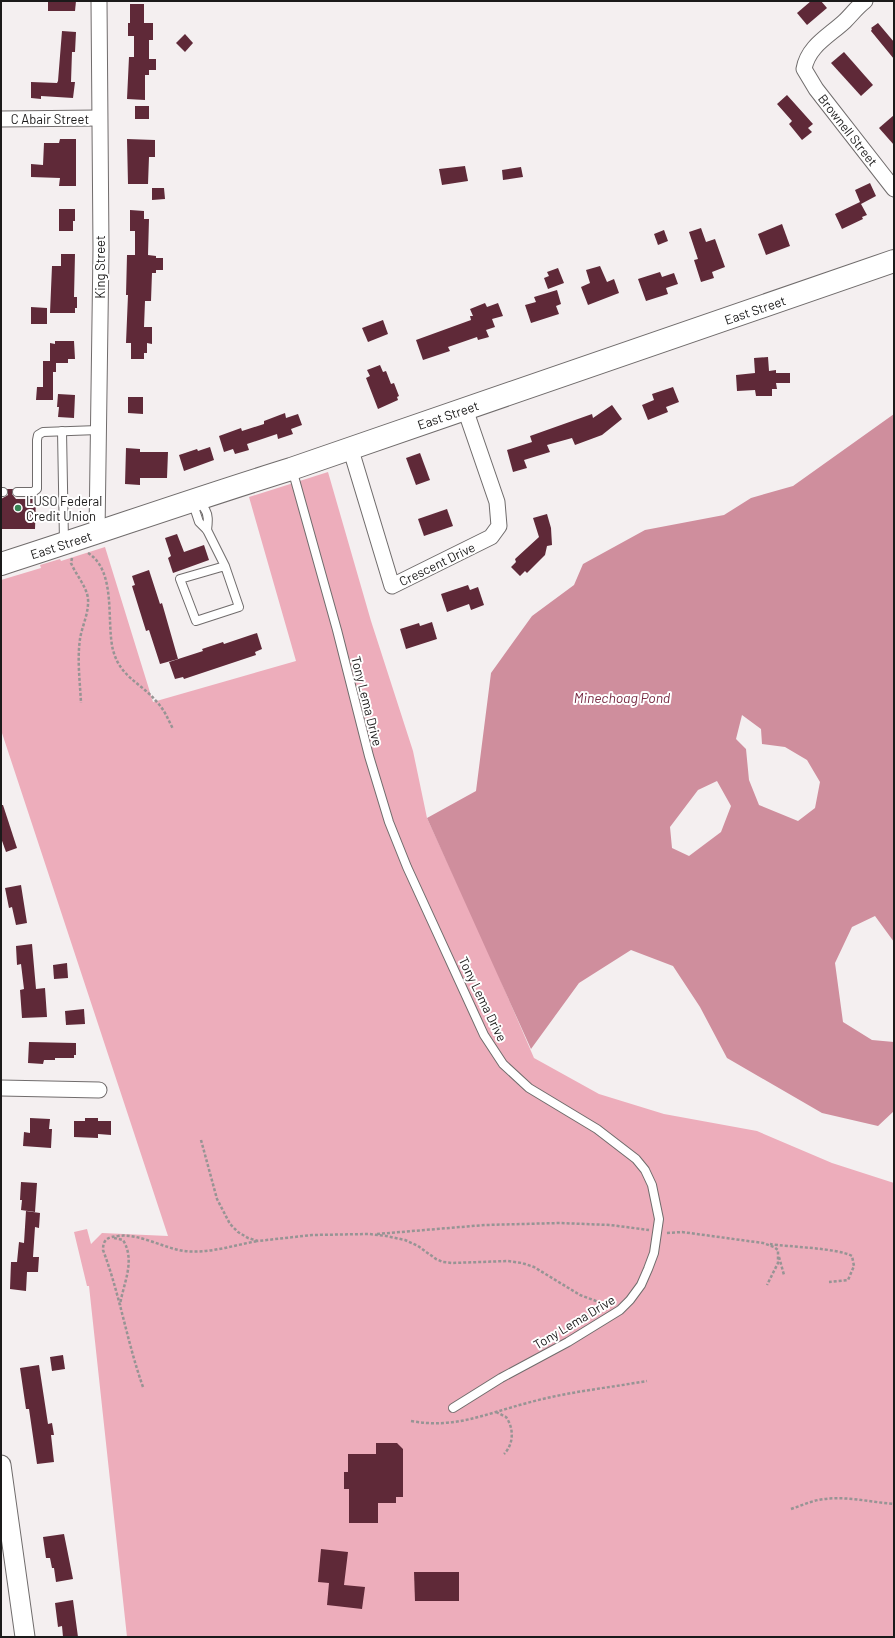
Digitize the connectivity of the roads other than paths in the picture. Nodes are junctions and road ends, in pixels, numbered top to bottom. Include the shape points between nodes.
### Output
1 (99, 1) edge
2 (856, 4) edge
3 (99, 118) junction
4 (1, 119) edge
5 (894, 189) edge
6 (894, 262) edge
7 (464, 409) junction
8 (98, 430) junction
9 (62, 431) junction
10 (350, 447) junction
11 (291, 469) junction
12 (17, 492) dead end
13 (198, 500) junction
14 (98, 533) junction
15 (69, 548) junction
16 (1, 564) edge
17 (225, 566) junction
18 (1, 1088) edge
19 (99, 1090) dead end
20 (453, 1408) dead end
21 (1, 1464) edge
22 (6, 1540) edge
23 (25, 1637) edge

1 - 3 street, King Street
2 - 5 street, Brownell Street via 845,20 818,42 806,60 804,69 816,89
3 - 4 street, C Abair Street
3 - 8 street, King Street
6 - 7 main road, East Street
7 - 10 main road, East Street
7 - 10 street, Crescent Drive via 497,502 499,526 491,537 392,586
8 - 9 lane
8 - 14 street, King Street
9 - 12 lane via 43,432 38,435 36,489 33,492
9 - 15 lane
10 - 11 main road, East Street
11 - 13 main road, East Street
11 - 20 lane, Tony Lema Drive via 389,822 484,1035 503,1064 529,1088 597,1129 636,1159 652,1185 659,1219 654,1253 641,1285 620,1310
13 - 14 main road, East Street
13 - 17 lane via 205,508 207,530
14 - 15 main road, East Street
15 - 16 main road, East Street
17 - 17 lane via 239,607 196,621 180,580
18 - 19 street
21 - 22 street
22 - 23 street

